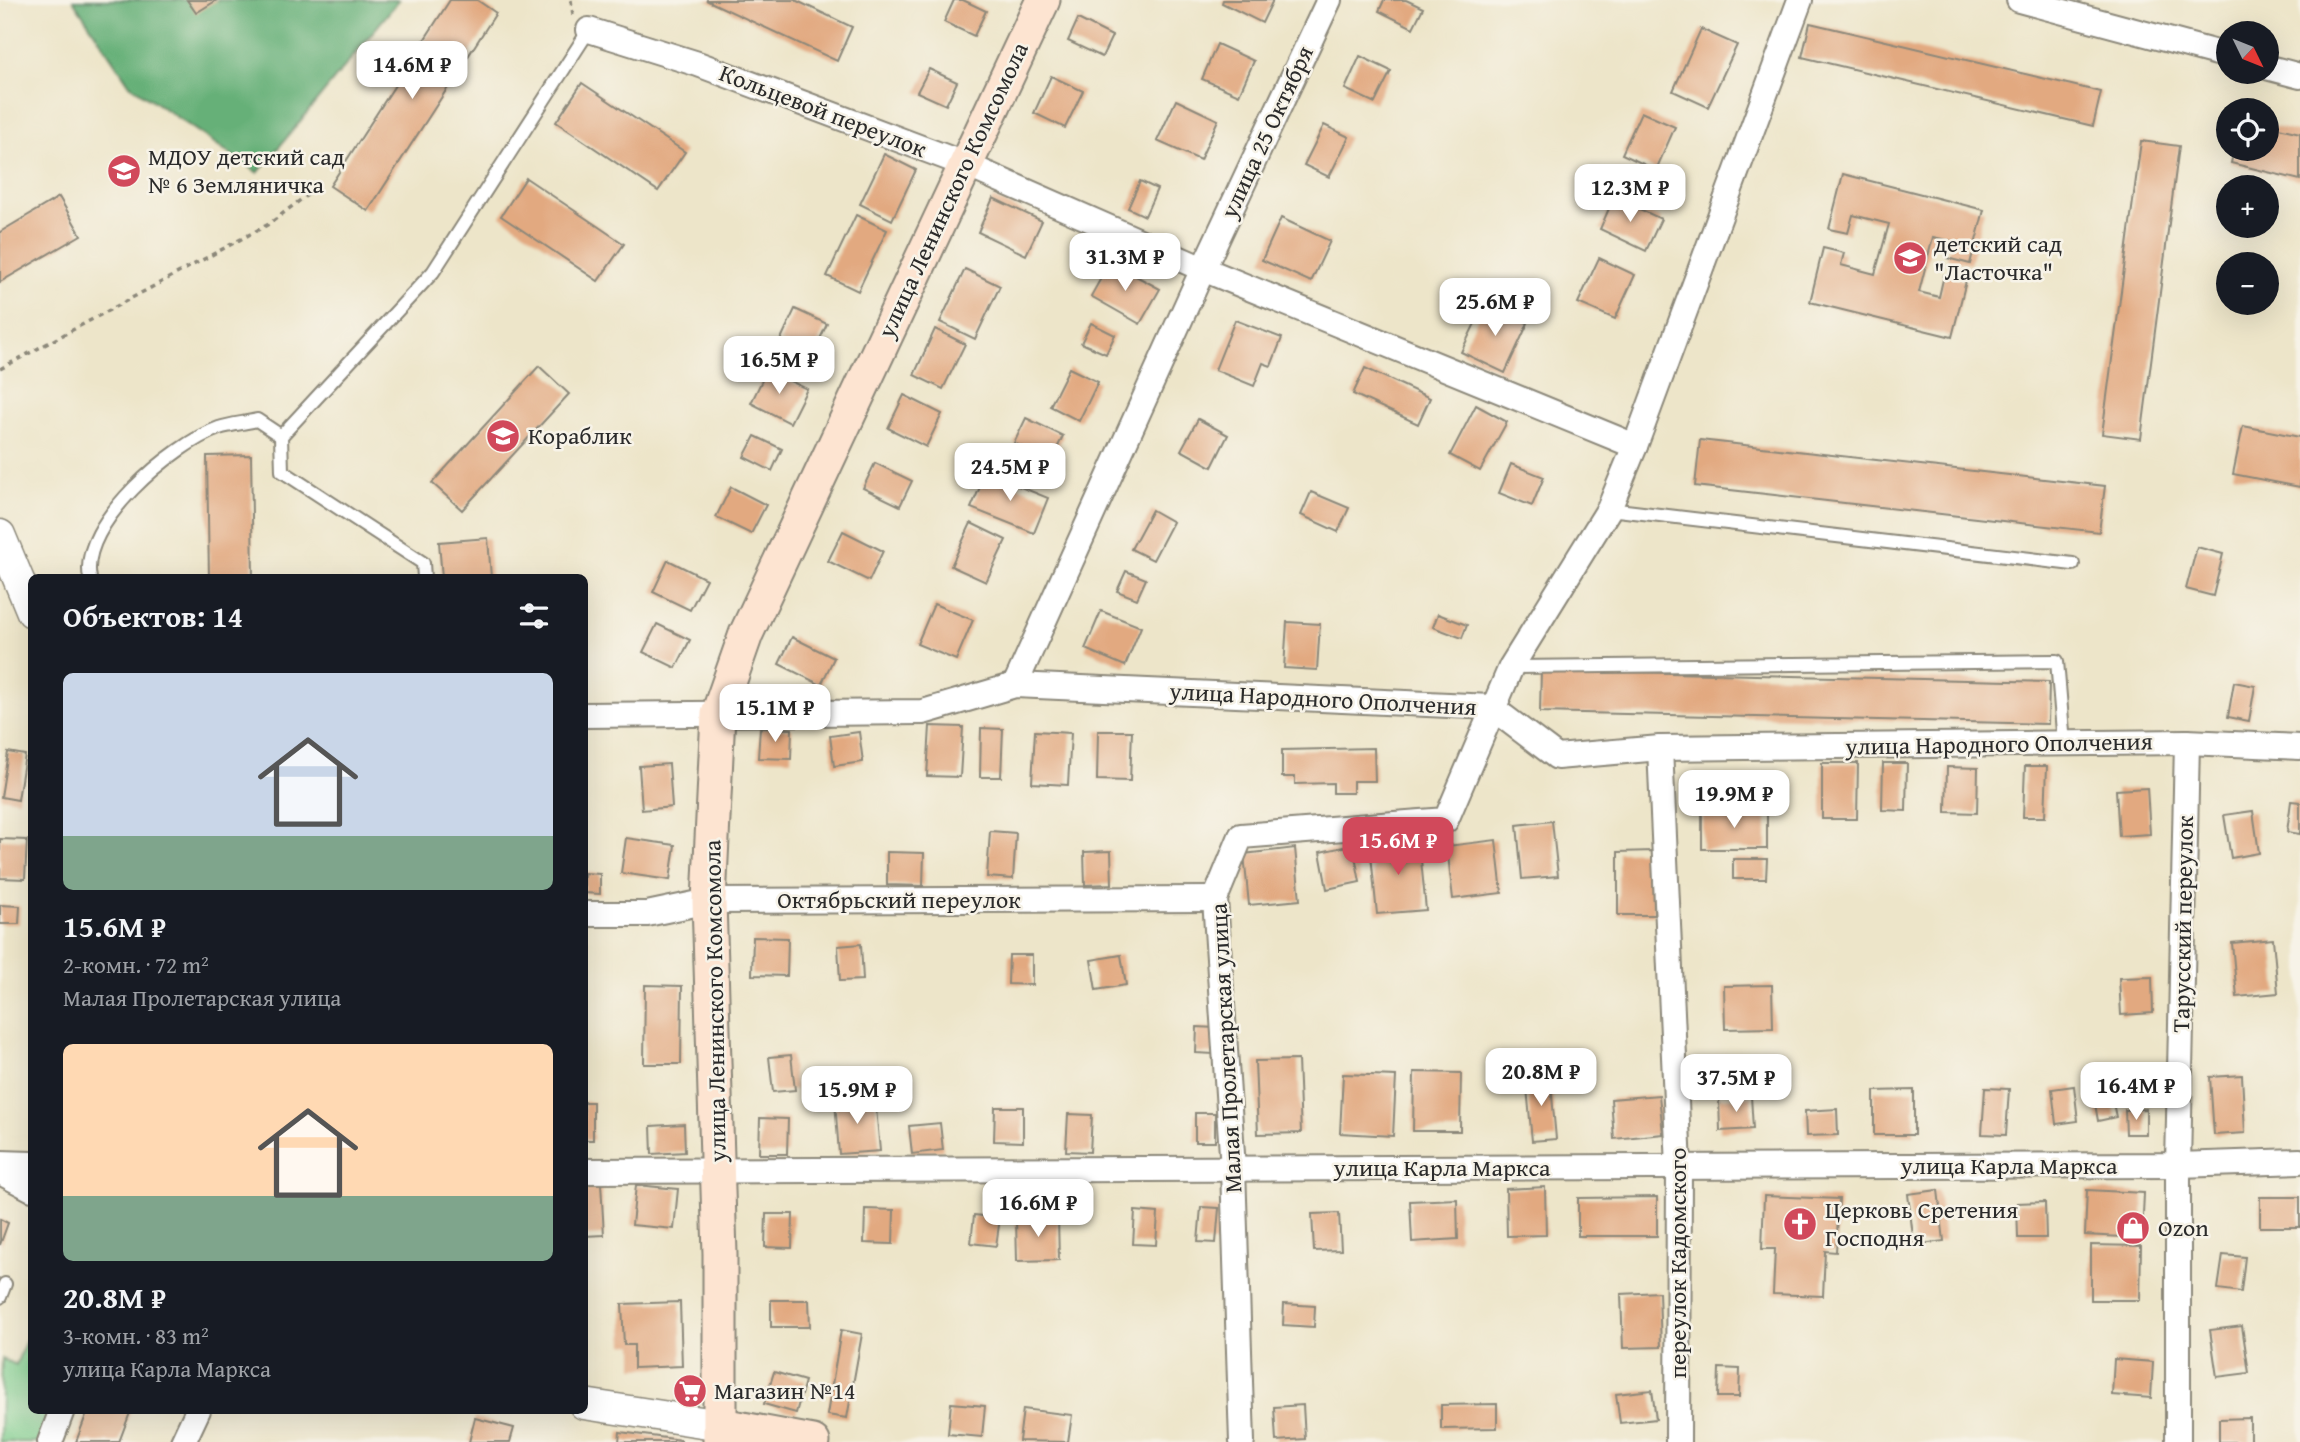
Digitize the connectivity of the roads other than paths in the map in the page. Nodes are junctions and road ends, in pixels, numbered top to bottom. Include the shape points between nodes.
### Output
1 (1043, 0) edge
2 (1329, 0) edge
3 (1800, 0) edge
4 (2019, 0) edge
5 (589, 30) joint
6 (2216, 53) edge
7 (2279, 70) edge
8 (2300, 76) edge
9 (964, 164) junction
10 (1203, 269) junction
11 (281, 436) junction
12 (1635, 446) junction
13 (1609, 509) junction
14 (0, 535) edge
15 (2073, 564) dead end
16 (89, 574) edge
17 (424, 574) edge
18 (28, 602) edge
19 (1511, 667) junction
20 (1015, 685) junction
21 (1491, 707) junction
22 (719, 714) junction
23 (588, 715) edge
24 (2187, 742) junction
25 (2064, 744) junction
26 (2300, 747) edge
27 (1660, 748) junction
28 (1215, 900) junction
29 (709, 901) junction
30 (588, 914) edge
31 (2300, 1161) edge
32 (0, 1163) edge
33 (28, 1164) edge
34 (2178, 1166) junction
35 (1679, 1167) junction
36 (1233, 1169) junction
37 (588, 1171) edge
38 (0, 1172) edge
39 (718, 1173) junction
40 (28, 1187) edge
41 (5, 1284) dead end
42 (0, 1297) edge
43 (588, 1405) edge
44 (60, 1414) edge
45 (196, 1414) edge
46 (721, 1433) edge
47 (50, 1442) edge
48 (183, 1442) edge
49 (813, 1442) edge
50 (1242, 1442) edge
51 (1678, 1442) edge
52 (2178, 1442) edge

1 - 9 main road, улица Ленинского Комсомола
2 - 10 street, улица 25 Октября
3 - 12 street, Малая Пролетарская улица
4 - 6 street
5 - 9 street, Кольцевой переулок via 698,64
5 - 11 lane via 433,272
7 - 8 street
9 - 10 street, Кольцевой переулок
9 - 22 main road, улица Ленинского Комсомола via 746,634
10 - 12 street, Кольцевой переулок
10 - 20 street, улица 25 Октября
11 - 16 lane via 257,420 218,428 166,459 128,495 94,542
11 - 17 lane via 282,471 423,563
12 - 13 street, Малая Пролетарская улица
13 - 15 lane
13 - 19 street, Малая Пролетарская улица
14 - 18 street
19 - 21 street, Малая Пролетарская улица
19 - 25 lane via 2057,661
20 - 21 street, улица Народного Ополчения
20 - 22 street, улица Народного Ополчения via 923,712
21 - 27 street, улица Народного Ополчения via 1557,757
21 - 28 street, Малая Пролетарская улица via 1446,820 1241,836
22 - 23 street, улица Народного Ополчения
22 - 29 main road, улица Ленинского Комсомола
24 - 25 street, улица Народного Ополчения
24 - 26 street, улица Народного Ополчения
24 - 34 street, Тарусский переулок
25 - 27 street, улица Народного Ополчения
27 - 35 street, переулок Кадомского
28 - 29 street, Октябрьский переулок
28 - 36 street, Малая Пролетарская улица
29 - 30 street, Октябрьский переулок via 647,914
29 - 39 main road, улица Ленинского Комсомола
31 - 34 street, улица Карла Маркса
32 - 33 street
34 - 35 street, улица Карла Маркса
34 - 52 street, Тарусский переулок
35 - 36 street, улица Карла Маркса
35 - 51 street, переулок Кадомского
36 - 39 street, улица Карла Маркса
36 - 50 street, Малая Пролетарская улица
37 - 39 street, улица Карла Маркса
38 - 40 street
39 - 46 main road, улица Ленинского Комсомола
41 - 42 lane
43 - 46 street
44 - 47 street
45 - 48 street
46 - 49 main road

